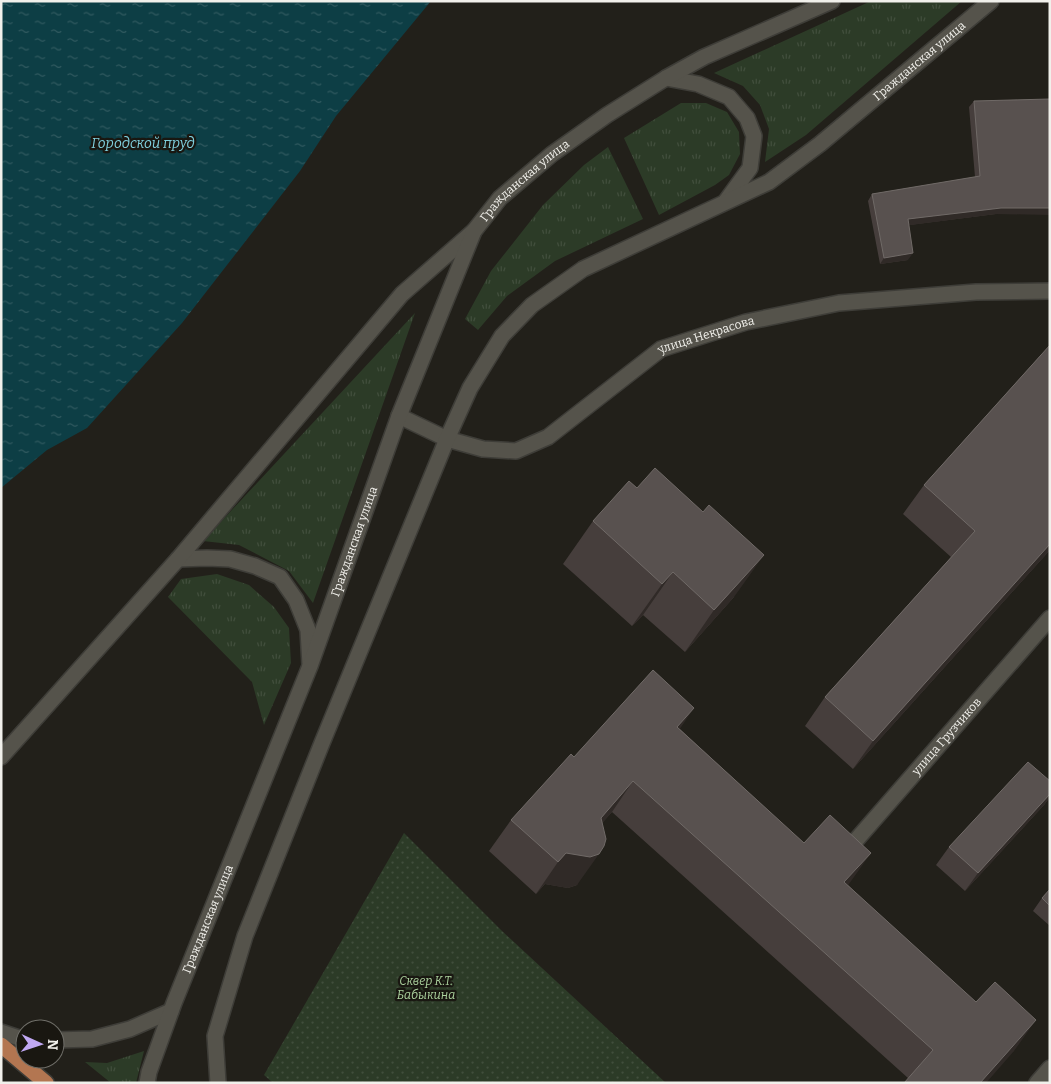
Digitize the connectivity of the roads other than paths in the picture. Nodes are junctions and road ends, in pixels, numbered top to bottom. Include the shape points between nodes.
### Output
1 (832, 1) edge
2 (991, 1) edge
3 (666, 78) junction
4 (724, 204) junction
5 (474, 231) junction
6 (1050, 291) edge
7 (399, 416) junction
8 (448, 439) junction
9 (178, 559) junction
10 (1050, 618) edge
11 (310, 666) junction
12 (1, 757) edge
13 (844, 854) edge
14 (171, 1011) junction
15 (1, 1032) edge
16 (15, 1037) edge
17 (65, 1040) edge
18 (1, 1045) edge
19 (1050, 1068) edge
20 (46, 1083) edge
21 (147, 1083) edge
22 (218, 1083) edge
23 (1037, 1083) edge

1 - 3 street, Гражданская улица via 704,57
2 - 4 street, Гражданская улица via 820,144 769,182
3 - 4 street, Гражданская улица via 698,84 729,97 747,118 754,136 750,168
3 - 5 street, Гражданская улица via 552,154 500,198
4 - 8 street, Гражданская улица via 583,269 532,305 502,336 470,388
5 - 7 street, Гражданская улица
5 - 9 street via 402,294
6 - 8 street, улица Некрасова via 976,292 839,303 746,322 661,350 548,437 516,452 483,450
7 - 8 street, улица Некрасова
7 - 11 street, Гражданская улица
8 - 22 street, Гражданская улица via 246,936 214,1036
9 - 11 street via 230,559 280,577 296,600 308,630
9 - 12 street
10 - 13 street, улица Грузчиков
11 - 14 street, Гражданская улица
14 - 17 street via 130,1029 92,1039
14 - 21 street, Гражданская улица
15 - 16 street
18 - 20 main road
19 - 23 street

